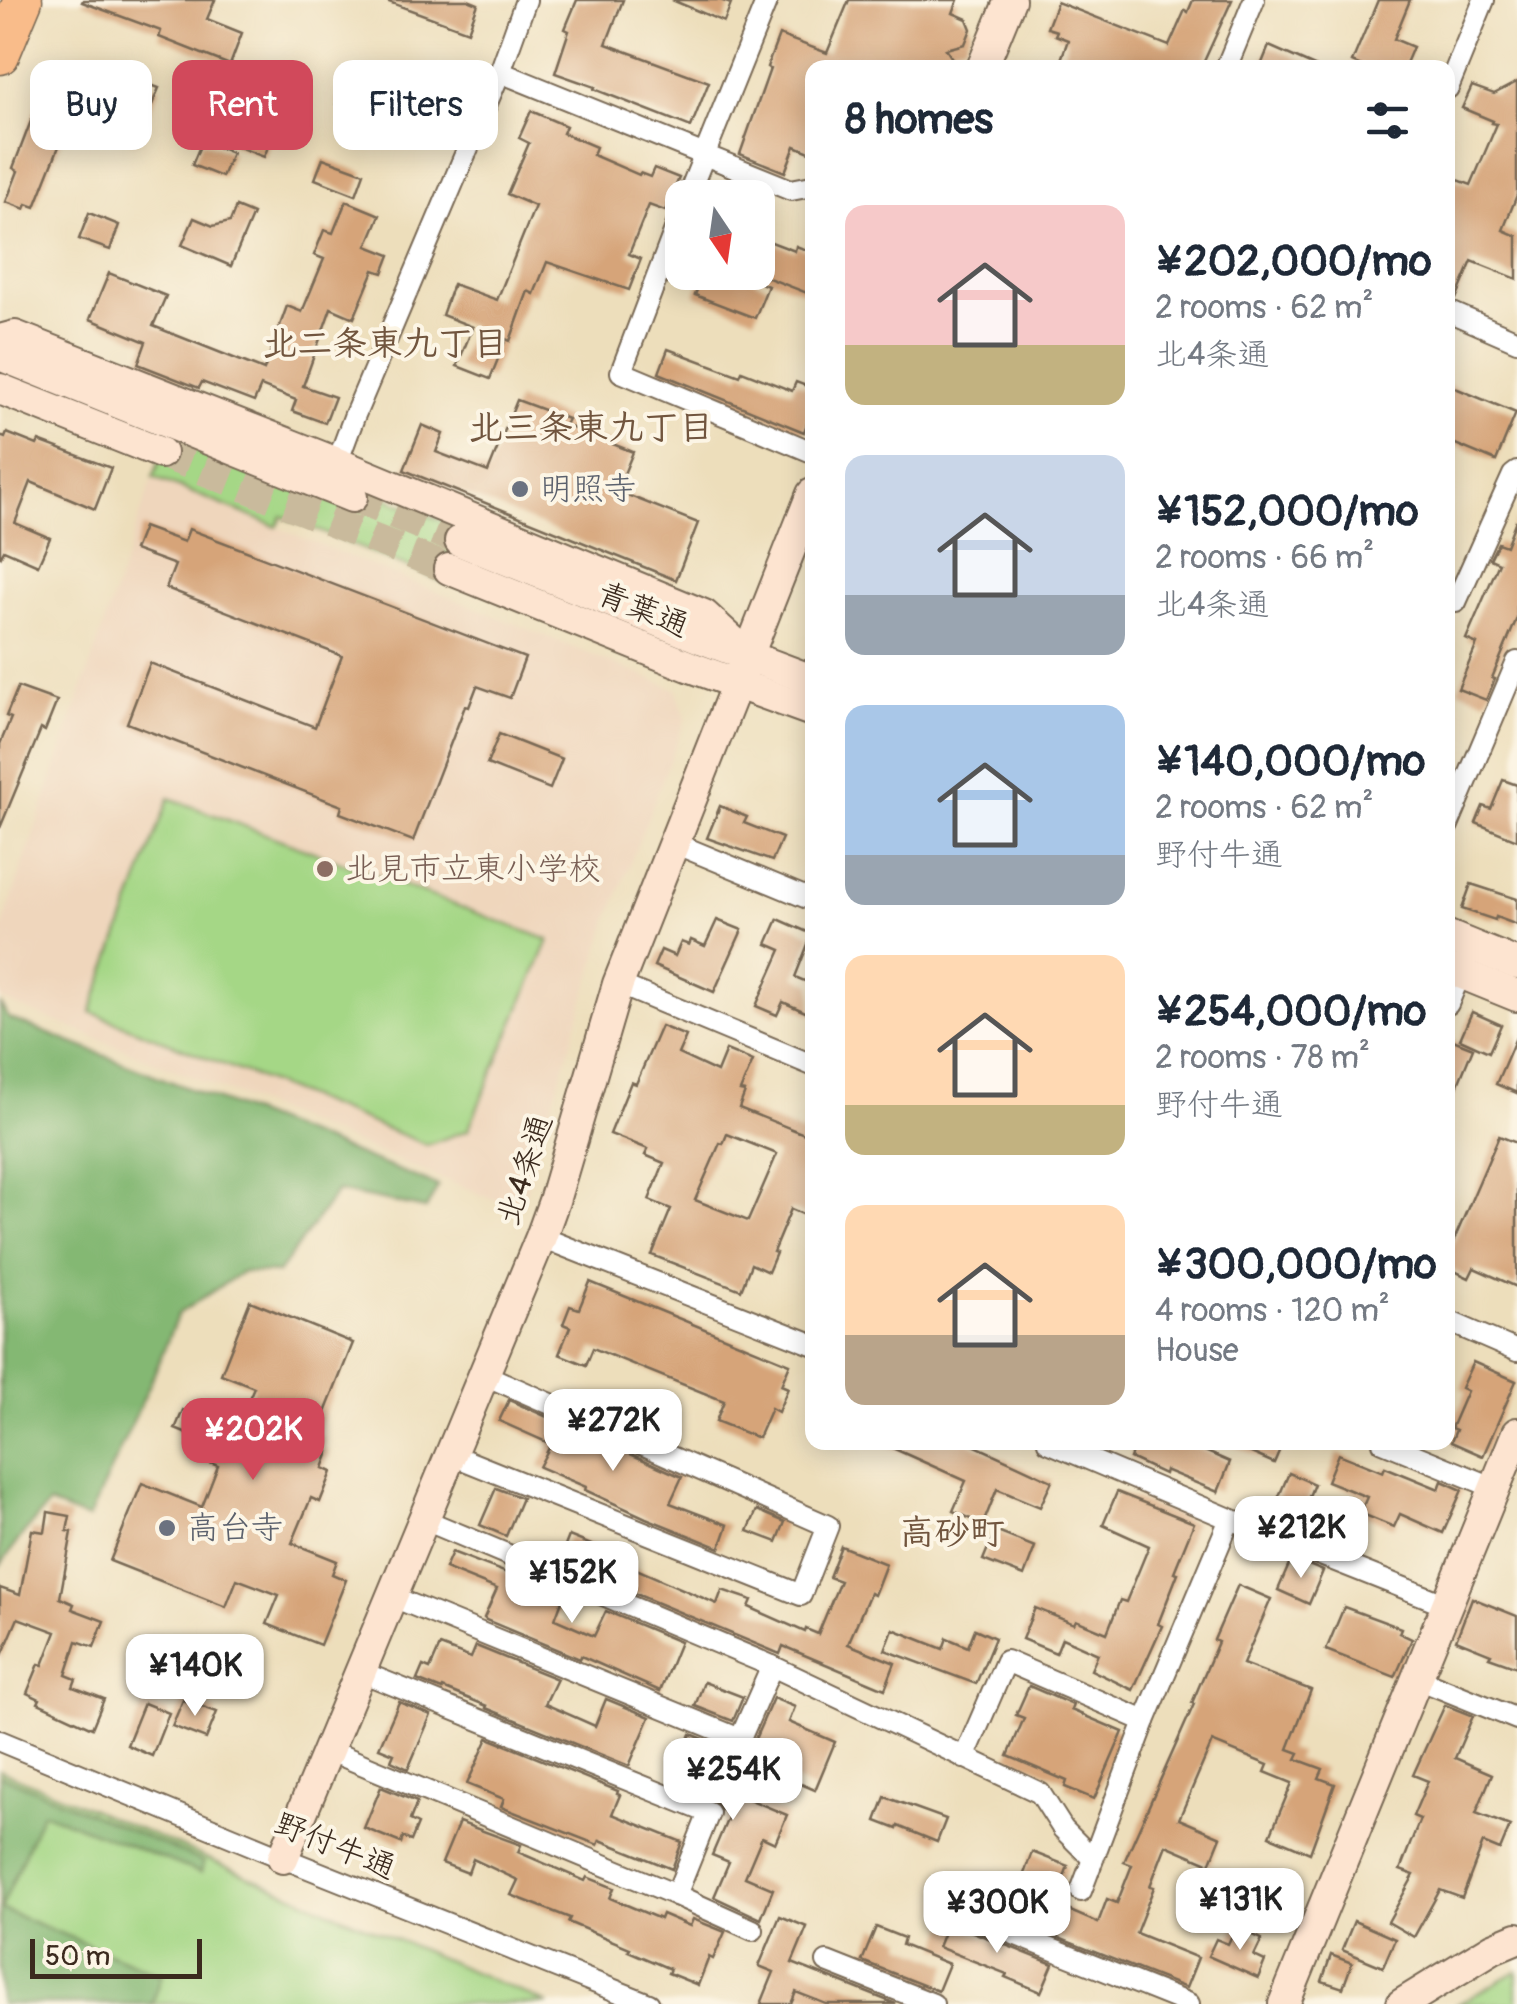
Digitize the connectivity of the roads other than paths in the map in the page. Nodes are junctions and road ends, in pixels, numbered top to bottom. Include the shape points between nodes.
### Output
1 (23, 0) edge
2 (526, 0) edge
3 (767, 0) edge
4 (1010, 0) edge
5 (1254, 0) edge
6 (1484, 0) edge
7 (0, 55) edge
8 (985, 60) edge
9 (1229, 60) edge
10 (1455, 71) edge
11 (500, 72) junction
12 (704, 155) junction
13 (695, 180) edge
14 (805, 187) edge
15 (665, 255) edge
16 (1455, 315) edge
17 (0, 340) edge
18 (1517, 341) edge
19 (0, 355) edge
20 (0, 389) edge
21 (805, 449) edge
22 (162, 453) tunnel mouth
23 (337, 463) junction
24 (1517, 472) edge
25 (352, 498) tunnel mouth
26 (805, 512) edge
27 (455, 555) tunnel mouth
28 (1456, 602) dead end
29 (1517, 662) edge
30 (744, 670) junction
31 (805, 679) edge
32 (805, 707) edge
33 (1455, 808) edge
34 (674, 843) junction
35 (805, 897) edge
36 (1457, 956) edge
37 (1517, 964) edge
38 (618, 984) junction
39 (1517, 996) edge
40 (805, 1063) edge
41 (541, 1237) junction
42 (1455, 1325) edge
43 (805, 1341) edge
44 (1517, 1351) edge
45 (485, 1375) junction
46 (1517, 1433) edge
47 (1067, 1450) edge
48 (1402, 1450) edge
49 (452, 1455) junction
50 (1495, 1488) junction
51 (1230, 1519) junction
52 (425, 1520) junction
53 (393, 1597) junction
54 (1446, 1605) junction
55 (772, 1666) junction
56 (359, 1672) junction
57 (1418, 1679) junction
58 (1517, 1719) edge
59 (1146, 1721) junction
60 (0, 1741) edge
61 (328, 1750) junction
62 (964, 1758) junction
63 (282, 1858) junction
64 (1092, 1858) junction
65 (1081, 1890) dead end
66 (676, 1895) junction
67 (959, 1912) dead end
68 (752, 1930) dead end
69 (1517, 1938) edge
70 (827, 1962) dead end
71 (648, 2004) edge
72 (933, 2004) edge
73 (1190, 2004) edge
74 (1284, 2004) edge
75 (1402, 2004) edge

1 - 7 highway
2 - 11 street
3 - 12 street
4 - 8 street
5 - 9 street
6 - 10 street
11 - 12 street
11 - 23 street
12 - 13 street
12 - 14 street via 791,190
15 - 21 street via 621,372
16 - 18 street
17 - 23 street via 15,336
19 - 25 street
20 - 22 street
23 - 30 street via 704,615
24 - 28 street
26 - 30 street, 北4条通
27 - 30 street, 青葉通 via 690,667
29 - 33 street
30 - 31 street, 青葉通
30 - 32 street, 青葉通
30 - 34 street, 北4条通
34 - 35 street
34 - 38 street, 北4条通
36 - 37 street
36 - 39 street
38 - 40 street
38 - 41 street, 北4条通
41 - 43 street
41 - 45 street, 北4条通
42 - 44 street
45 - 49 street, 北4条通
45 - 49 street via 828,1526 801,1595
46 - 50 street
47 - 51 street
48 - 50 street
49 - 52 street, 北4条通
50 - 54 street
51 - 54 street
51 - 59 street
52 - 53 street, 北4条通
52 - 55 street
53 - 55 street via 740,1739
53 - 56 street, 北4条通
54 - 57 street
55 - 62 street
56 - 61 street, 北4条通
56 - 66 street via 709,1813
57 - 58 street
57 - 74 street
59 - 62 street via 1006,1661
59 - 64 street
60 - 63 street, 野付牛通
61 - 63 street, 北4条通
61 - 66 street
62 - 64 street via 1040,1794
63 - 71 street, 野付牛通
64 - 65 street
66 - 68 street
67 - 73 street
69 - 75 street
70 - 72 street

